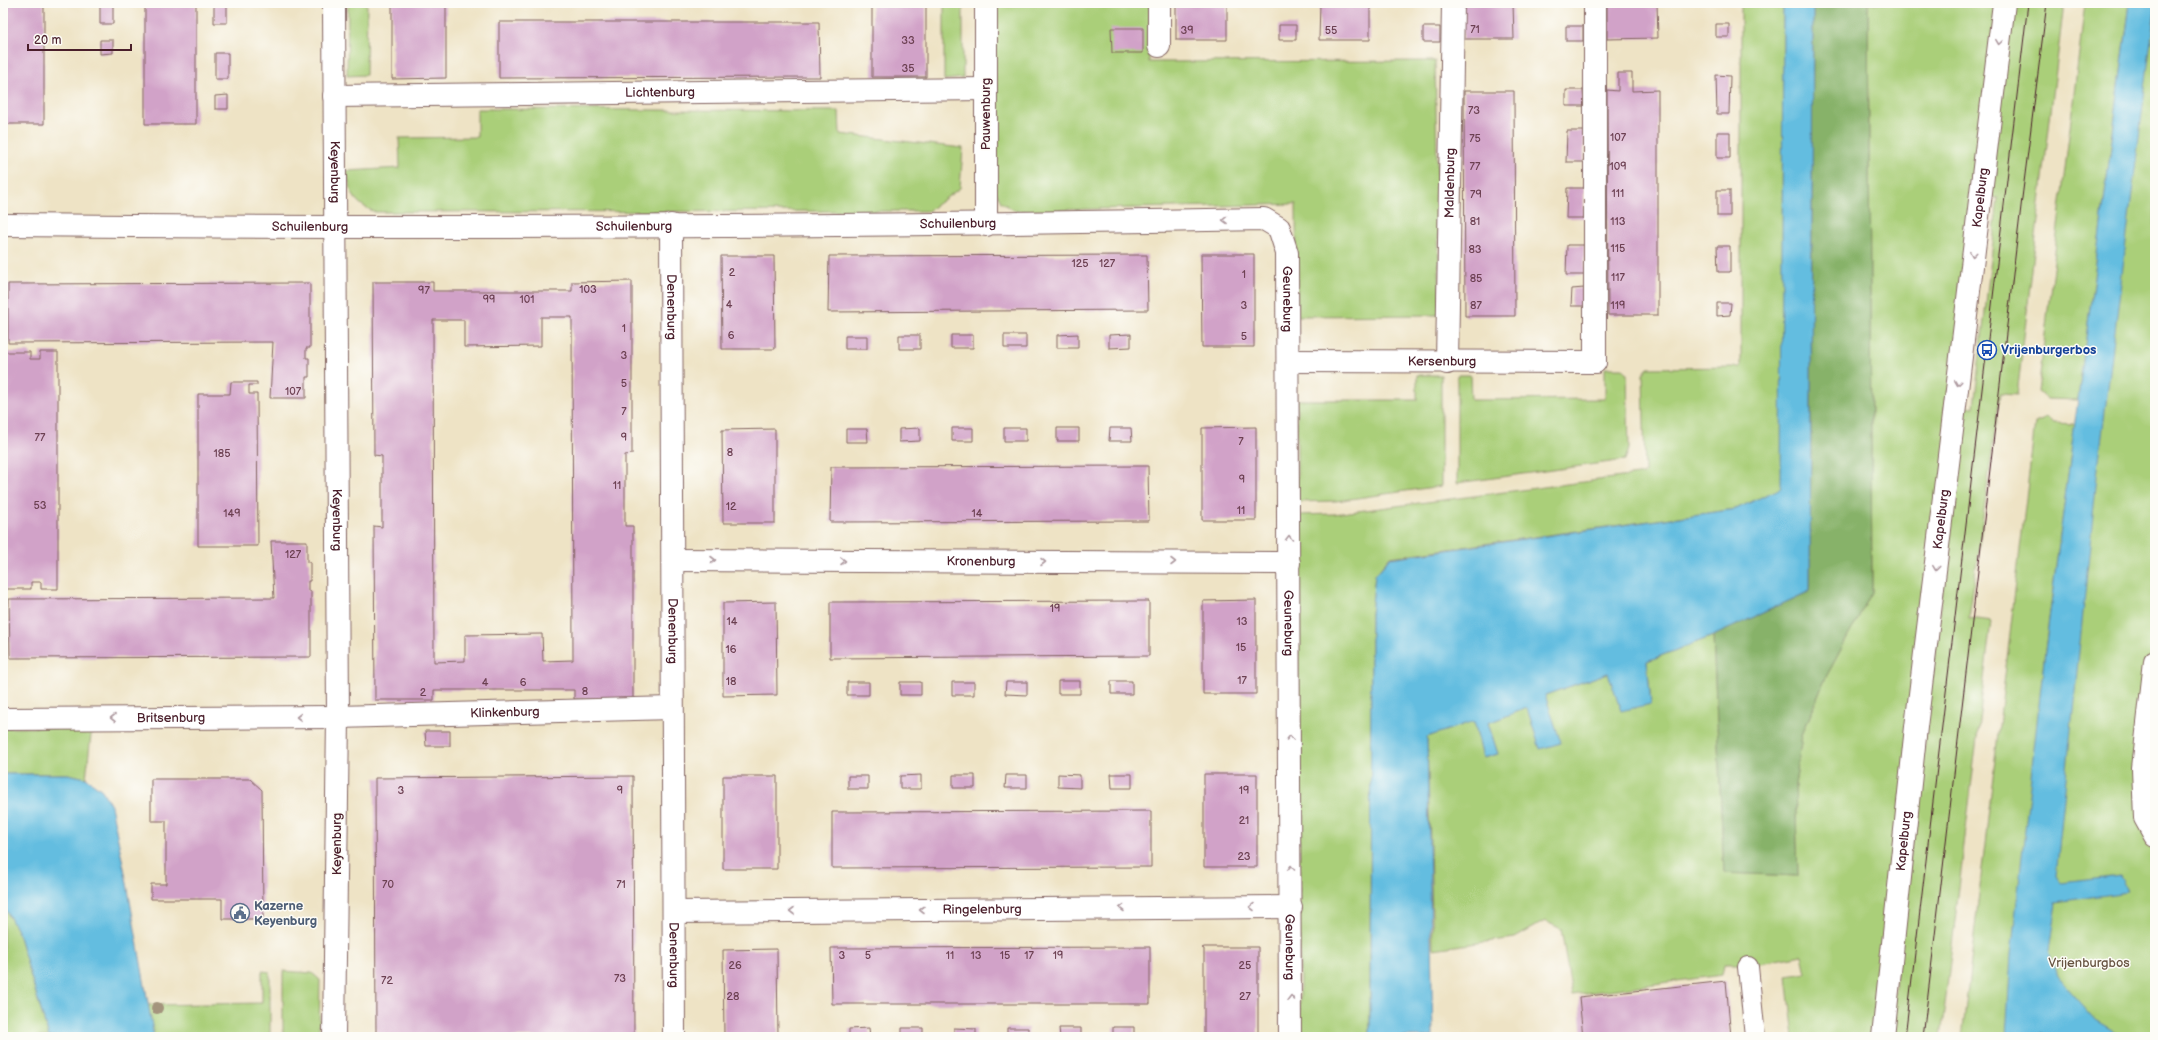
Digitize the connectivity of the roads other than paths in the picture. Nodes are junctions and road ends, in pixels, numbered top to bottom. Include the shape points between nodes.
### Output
1 (334, 3) edge
2 (986, 3) edge
3 (1159, 3) edge
4 (1453, 3) edge
5 (1595, 3) edge
6 (2004, 3) edge
7 (1159, 46) dead end
8 (986, 89) junction
9 (334, 96) junction
10 (1264, 219) joint
11 (3, 225) edge
12 (672, 225) junction
13 (986, 225) junction
14 (336, 229) junction
15 (1288, 361) junction
16 (1447, 363) junction
17 (674, 560) junction
18 (1289, 563) junction
19 (2155, 661) edge
20 (672, 708) junction
21 (338, 717) junction
22 (3, 719) edge
23 (2155, 836) edge
24 (1291, 907) junction
25 (674, 912) junction
26 (1748, 967) dead end
27 (334, 1037) edge
28 (674, 1037) edge
29 (1290, 1037) edge
30 (1755, 1037) edge
31 (1883, 1037) edge

1 - 9 street, Keyenburg
2 - 8 street, Pauwenburg
3 - 7 street
4 - 16 street, Maldenburg
5 - 16 street, Kersenburg via 1595,362
6 -> 31 street, Kapelburg via 1916,727
8 - 9 street, Lichtenburg
8 - 13 street, Pauwenburg
9 - 14 street, Keyenburg
10 -> 13 street, Schuilenburg
10 - 15 street, Geuneburg via 1279,228 1287,253
11 - 14 street, Schuilenburg
12 - 13 street, Schuilenburg
12 - 14 street, Schuilenburg
12 - 17 street, Denenburg
14 - 21 street, Keyenburg
15 - 16 street, Kersenburg
18 -> 15 street, Geuneburg
17 -> 18 street, Kronenburg
17 - 20 street, Denenburg
24 -> 18 street, Geuneburg
19 - 23 street via 2142,768 2145,818
20 - 21 street, Klinkenburg
20 - 25 street, Denenburg
21 -> 22 street, Britsenburg
21 - 27 street, Keyenburg
24 -> 25 street, Ringelenburg
29 -> 24 street, Geuneburg
25 - 28 street, Denenburg
26 - 30 lane

